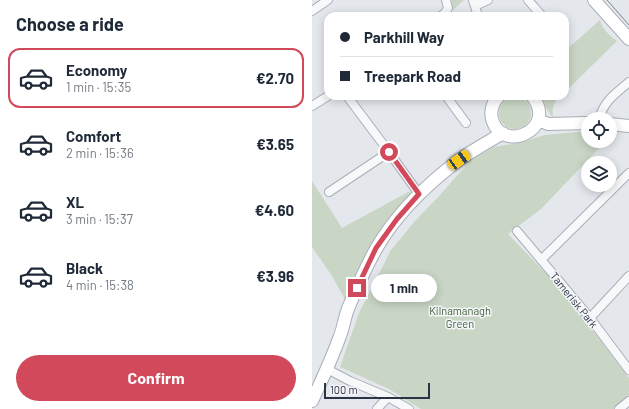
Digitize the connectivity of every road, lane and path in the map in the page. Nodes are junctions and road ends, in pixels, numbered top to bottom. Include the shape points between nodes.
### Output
1 (328, 0) edge
2 (446, 0) edge
3 (488, 0) edge
4 (528, 0) edge
5 (594, 0) edge
6 (474, 3) edge
7 (312, 11) edge
8 (446, 12) edge
9 (538, 12) edge
10 (628, 36) edge
11 (629, 82) edge
12 (324, 98) edge
13 (350, 100) edge
14 (449, 100) edge
15 (496, 100) edge
16 (535, 100) edge
17 (312, 106) edge
18 (601, 112) edge
19 (538, 120) junction
20 (466, 123) dead end
21 (581, 123) edge
22 (617, 125) edge
23 (629, 126) edge
24 (503, 133) junction
25 (389, 152) junction
26 (629, 172) edge
27 (329, 192) dead end
28 (419, 194) junction
29 (517, 231) dead end
30 (541, 260) junction
31 (629, 276) edge
32 (590, 318) junction
33 (327, 369) junction
34 (629, 370) edge
35 (388, 397) junction
36 (312, 401) edge
37 (629, 401) edge
38 (377, 409) edge
39 (409, 409) edge
40 (619, 409) edge

1 - 7 street
2 - 8 street via 448,8
3 - 6 street
4 - 9 street
5 - 10 street
11 - 18 street via 608,101
12 - 17 street
13 - 25 street
14 - 20 street
15 - 24 street via 492,106 492,116 494,123
16 - 19 street via 538,106
19 - 21 street via 548,124
19 - 24 street via 532,129 520,136
22 - 23 street
24 - 28 street via 459,160
25 - 27 street
25 - 28 street
26 - 30 street
28 - 33 street via 376,248 349,306
29 - 30 street, Tamerisk Park
30 - 32 street, Tamerisk Park
31 - 32 street
32 - 34 street, Tamerisk Park
33 - 35 street
33 - 36 street
35 - 38 street
35 - 39 street
37 - 40 street

